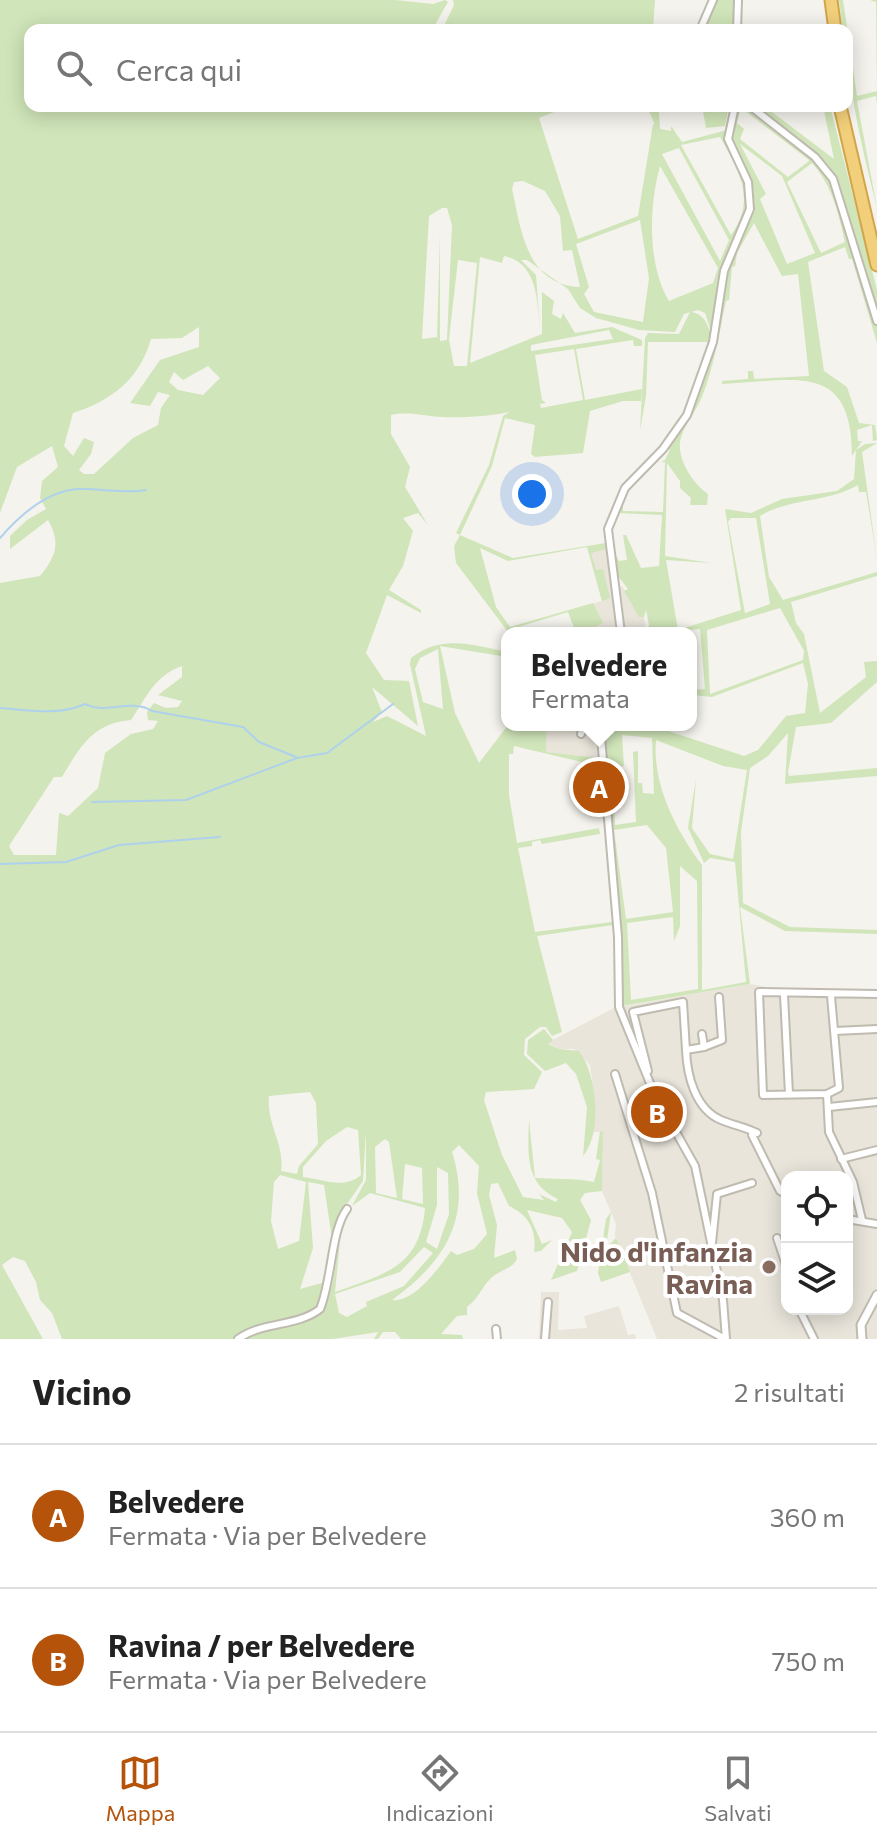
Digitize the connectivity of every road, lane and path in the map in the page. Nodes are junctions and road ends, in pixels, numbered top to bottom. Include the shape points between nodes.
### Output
1 (713, 0) edge
2 (738, 0) edge
3 (824, 0) edge
4 (831, 0) edge
5 (703, 24) edge
6 (737, 24) edge
7 (827, 24) edge
8 (834, 24) edge
9 (734, 112) edge
10 (758, 112) edge
11 (841, 112) edge
12 (849, 112) edge
13 (877, 236) edge
14 (877, 265) edge
15 (877, 321) edge
16 (620, 627) edge
17 (582, 731) edge
18 (601, 731) edge
19 (581, 734) dead end
20 (877, 994) edge
21 (784, 995) junction
22 (831, 996) junction
23 (719, 997) dead end
24 (877, 1029) edge
25 (835, 1031) junction
26 (702, 1034) dead end
27 (704, 1047) junction
28 (686, 1050) junction
29 (615, 1074) dead end
30 (661, 1088) dead end
31 (654, 1093) junction
32 (789, 1094) junction
33 (827, 1094) junction
34 (877, 1102) edge
35 (829, 1107) dead end
36 (664, 1113) junction
37 (877, 1150) edge
38 (841, 1159) junction
39 (752, 1183) dead end
40 (781, 1192) edge
41 (347, 1209) dead end
42 (853, 1219) edge
43 (862, 1220) junction
44 (877, 1224) edge
45 (777, 1238) dead end
46 (712, 1243) junction
47 (781, 1250) edge
48 (877, 1295) edge
49 (548, 1302) dead end
50 (802, 1315) edge
51 (496, 1329) dead end
52 (238, 1339) edge
53 (497, 1339) edge
54 (545, 1339) edge
55 (725, 1339) edge
56 (814, 1339) edge
57 (862, 1339) edge

1 - 5 street
2 - 6 street
3 - 7 highway
4 - 8 highway
9 - 16 street via 728,139 745,175 750,209 724,271 716,333 687,415 625,488 608,529
10 - 15 street via 815,157 833,179
11 - 14 highway
12 - 13 highway
17 - 19 street
18 - 31 street via 619,1003
20 - 22 street
21 - 22 street
21 - 32 street
21 - 32 street via 759,992 763,1095
22 - 25 street
23 - 27 street via 722,1040
24 - 25 street
25 - 33 street via 839,1088
26 - 27 street
27 - 28 street
28 - 31 street via 683,1002 633,1012
28 - 40 street via 688,1075 699,1101 717,1119 753,1132
29 - 55 street via 652,1193 677,1313
30 - 36 street
31 - 36 street
32 - 33 street
33 - 38 street via 826,1118
34 - 35 street
36 - 46 street via 695,1166
37 - 38 street
38 - 43 street via 855,1187
39 - 46 street via 717,1194
41 - 52 street via 339,1223 320,1309 301,1319 254,1328
42 - 43 street
43 - 44 street
45 - 47 street
46 - 55 street
48 - 57 street via 861,1325
49 - 54 street
50 - 56 street
51 - 53 street

